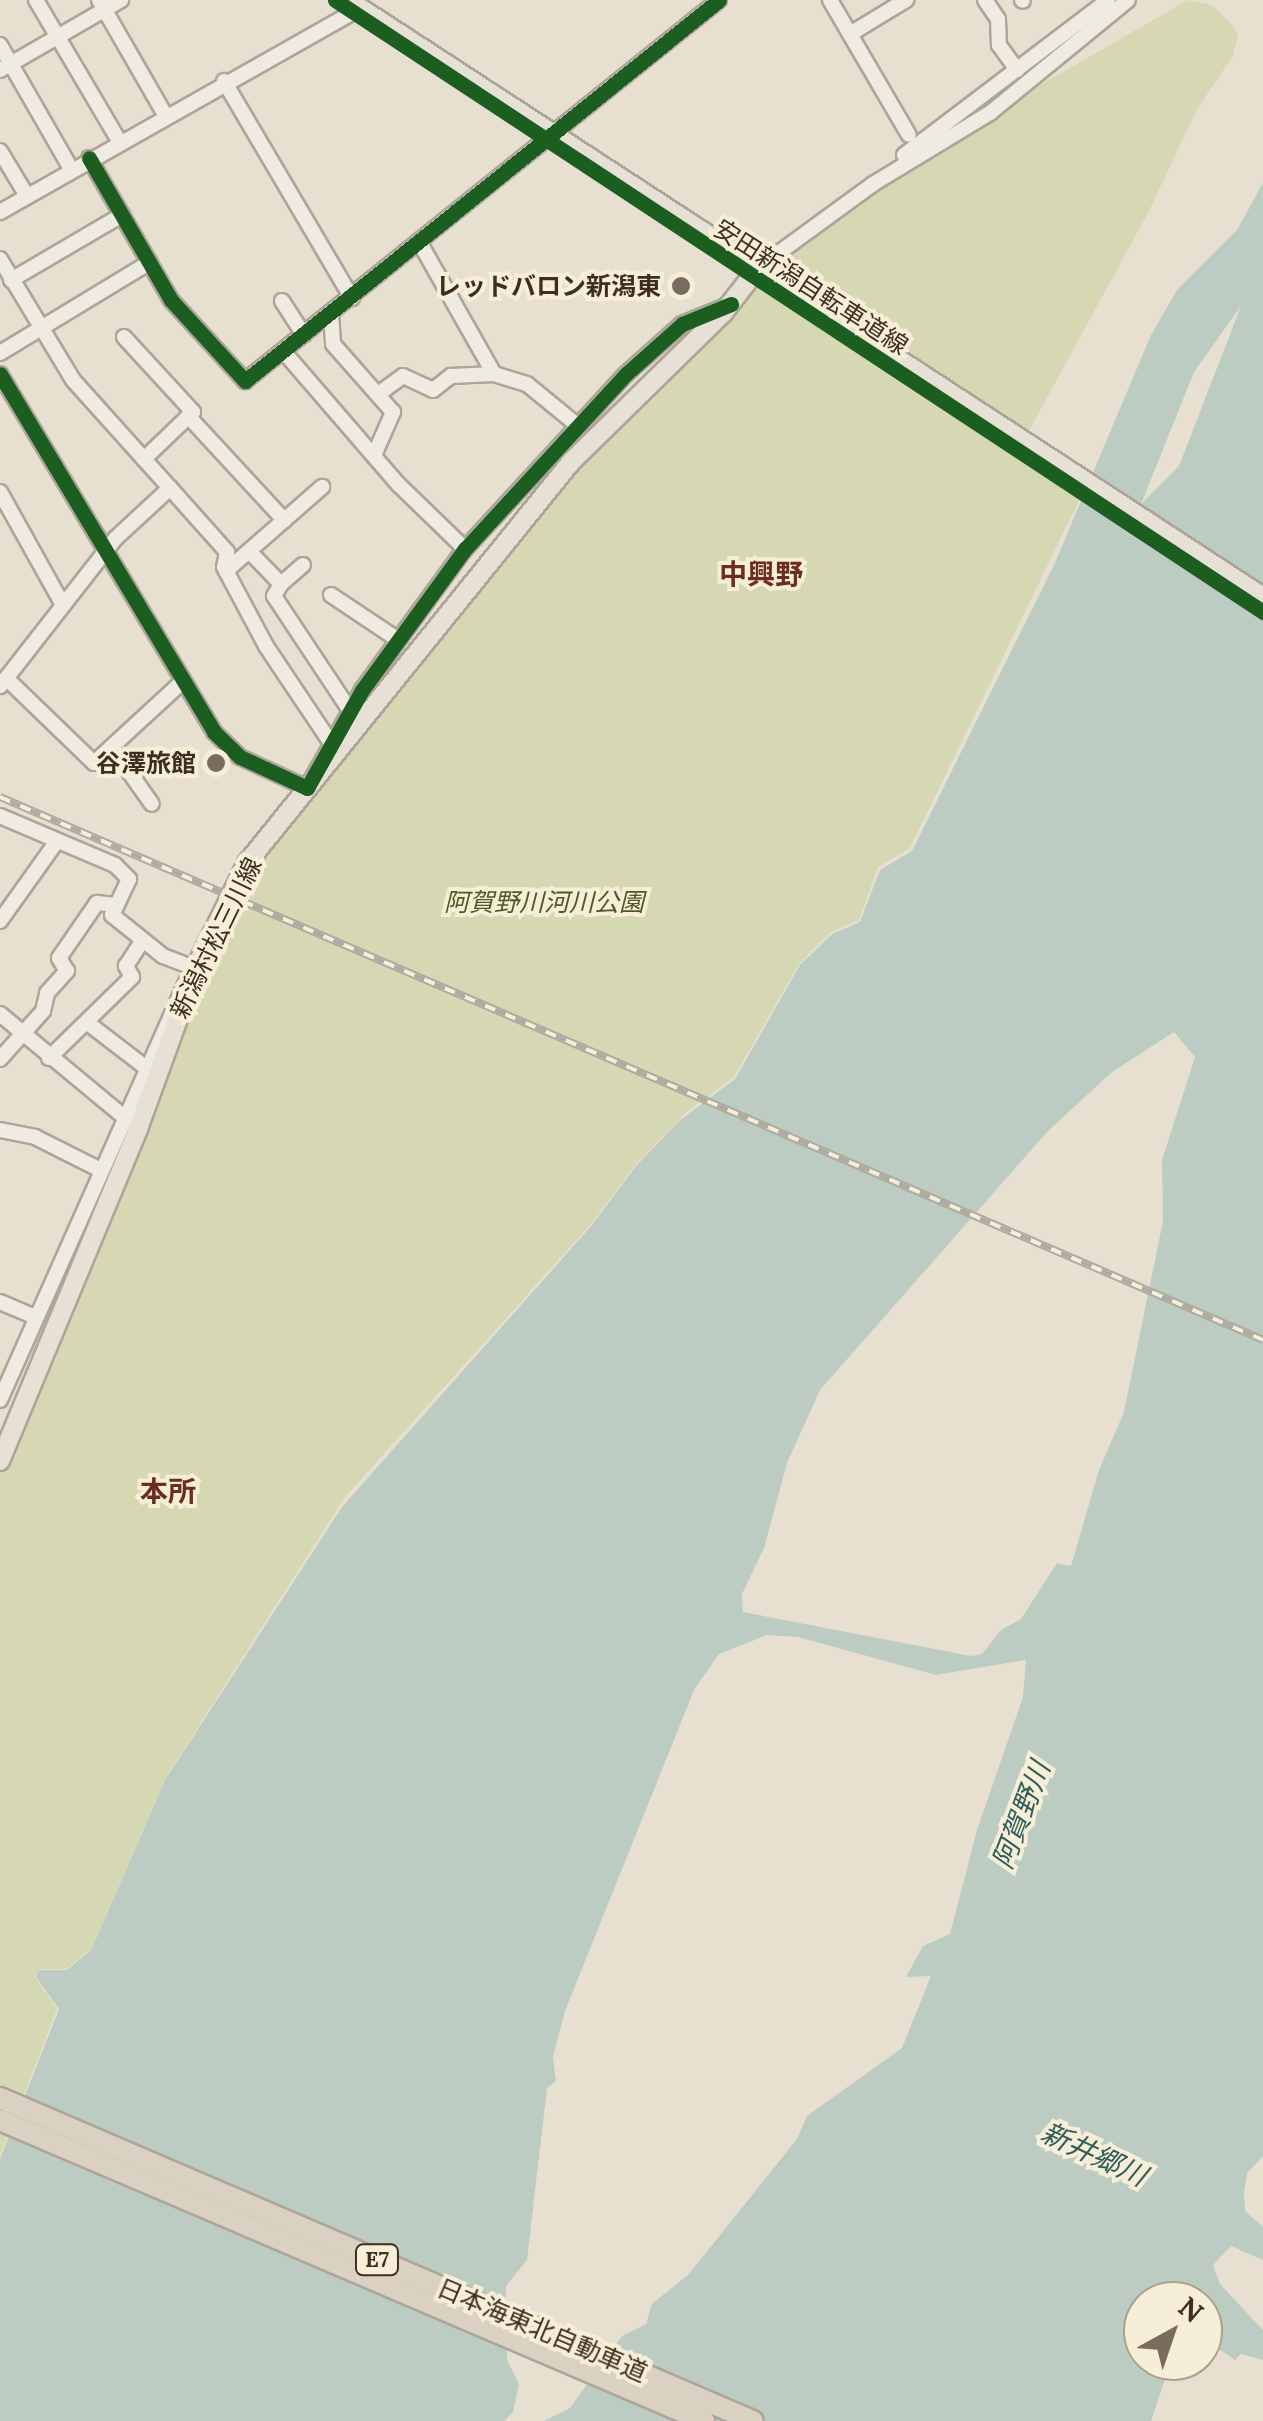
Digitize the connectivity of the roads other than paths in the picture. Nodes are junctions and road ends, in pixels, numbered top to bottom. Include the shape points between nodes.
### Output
1 (36, 0) edge
2 (120, 0) edge
3 (719, 0) edge
4 (830, 0) edge
5 (906, 0) edge
6 (985, 0) edge
7 (1108, 0) edge
8 (1128, 0) edge
9 (354, 4) edge
10 (102, 5) edge
11 (850, 34) junction
12 (56, 36) junction
13 (0, 46) edge
14 (5, 66) edge
15 (1017, 70) junction
16 (224, 81) junction
17 (165, 115) junction
18 (556, 134) junction
19 (910, 135) dead end
20 (119, 140) junction
21 (0, 152) edge
22 (89, 158) junction
23 (72, 169) junction
24 (884, 178) junction
25 (28, 196) junction
26 (0, 212) edge
27 (122, 215) junction
28 (421, 245) junction
29 (0, 259) edge
30 (150, 262) junction
31 (758, 268) junction
32 (12, 280) junction
33 (352, 298) junction
34 (282, 301) dead end
35 (731, 304) junction
36 (331, 314) junction
37 (40, 326) junction
38 (304, 335) junction
39 (124, 337) dead end
40 (284, 352) junction
41 (0, 353) edge
42 (0, 374) edge
43 (494, 374) junction
44 (381, 392) junction
45 (188, 416) junction
46 (577, 425) junction
47 (374, 453) junction
48 (144, 459) junction
49 (322, 487) dead end
50 (170, 488) junction
51 (0, 492) edge
52 (284, 520) junction
53 (465, 549) junction
54 (249, 551) junction
55 (104, 552) junction
56 (303, 565) dead end
57 (226, 571) junction
58 (281, 584) junction
59 (330, 596) dead end
60 (1263, 597) edge
61 (63, 605) junction
62 (397, 639) junction
63 (4, 676) edge
64 (182, 682) junction
65 (349, 709) junction
66 (329, 740) junction
67 (113, 750) junction
68 (308, 788) junction
69 (152, 804) dead end
70 (0, 816) edge
71 (58, 841) junction
72 (115, 905) junction
73 (0, 921) edge
74 (142, 941) junction
75 (197, 964) junction
76 (0, 1014) edge
77 (89, 1024) junction
78 (24, 1035) junction
79 (50, 1058) junction
80 (0, 1059) edge
81 (144, 1068) junction
82 (124, 1117) junction
83 (0, 1130) edge
84 (101, 1170) junction
85 (0, 1302) edge
86 (35, 1318) junction
87 (0, 1400) edge
88 (0, 1461) edge
89 (0, 2098) edge
90 (0, 2120) edge
91 (704, 2421) edge
92 (753, 2421) edge

1 - 12 street
2 - 10 street
3 - 18 street
4 - 11 street
5 - 11 street
6 - 15 street via 998,19 999,44
7 - 15 street
8 - 24 street via 990,112
9 - 16 street
9 - 18 main road
10 - 12 street
10 - 17 street
11 - 19 street
12 - 14 street
12 - 20 street
13 - 14 street
14 - 23 street
15 - 24 street
16 - 17 street
16 - 33 street
17 - 20 street
18 - 28 street
18 - 31 main road
20 - 22 street
21 - 25 street
22 - 23 street
22 - 27 street
23 - 25 street
24 - 31 street
25 - 26 street
27 - 30 street
27 - 32 street
28 - 33 street
28 - 43 street
29 - 32 street
30 - 37 street
30 - 40 street via 171,300 245,381
31 - 35 main road, 新潟村松三川線
31 - 60 main road
32 - 37 street
33 - 36 street
34 - 38 street
35 - 46 street via 682,324
35 - 68 main road, 新潟村松三川線 via 571,462
36 - 38 street
36 - 44 street via 332,344
37 - 41 street
37 - 48 street via 73,380
38 - 40 street
39 - 45 street via 193,412
40 - 47 street
42 - 55 street
43 - 44 street via 452,376 433,390 403,376
43 - 46 street via 527,384
44 - 47 street via 393,412
45 - 48 street
45 - 52 street
46 - 53 street
47 - 53 street
48 - 50 street
49 - 52 street
50 - 55 street
50 - 57 street via 227,552
51 - 61 street
52 - 54 street
53 - 62 street
54 - 57 street
54 - 58 street
55 - 61 street
55 - 64 street
56 - 58 street
57 - 66 street
58 - 65 street via 274,596
59 - 62 street
61 - 63 street
62 - 65 street
63 - 67 street via 94,763
64 - 67 street
64 - 68 street via 225,744
65 - 66 street
66 - 68 street
67 - 69 street
68 - 75 main road, 新潟村松三川線 via 247,863
70 - 71 street
71 - 72 street via 115,865 129,878
71 - 73 street
72 - 74 street via 112,915
72 - 78 street via 96,903 72,937 59,958 67,971
74 - 75 street
74 - 77 street via 126,966 132,977
75 - 81 street
75 - 88 main road, 新潟村松三川線 via 138,1129
76 - 78 street
77 - 79 street
77 - 81 street
78 - 79 street
78 - 80 street
79 - 82 street
81 - 82 street
82 - 84 street
83 - 84 street via 35,1137
84 - 86 street
85 - 86 street
86 - 87 street
89 - 92 highway, 日本海東北自動車道 / E7
90 - 91 highway, 日本海東北自動車道 / E7

